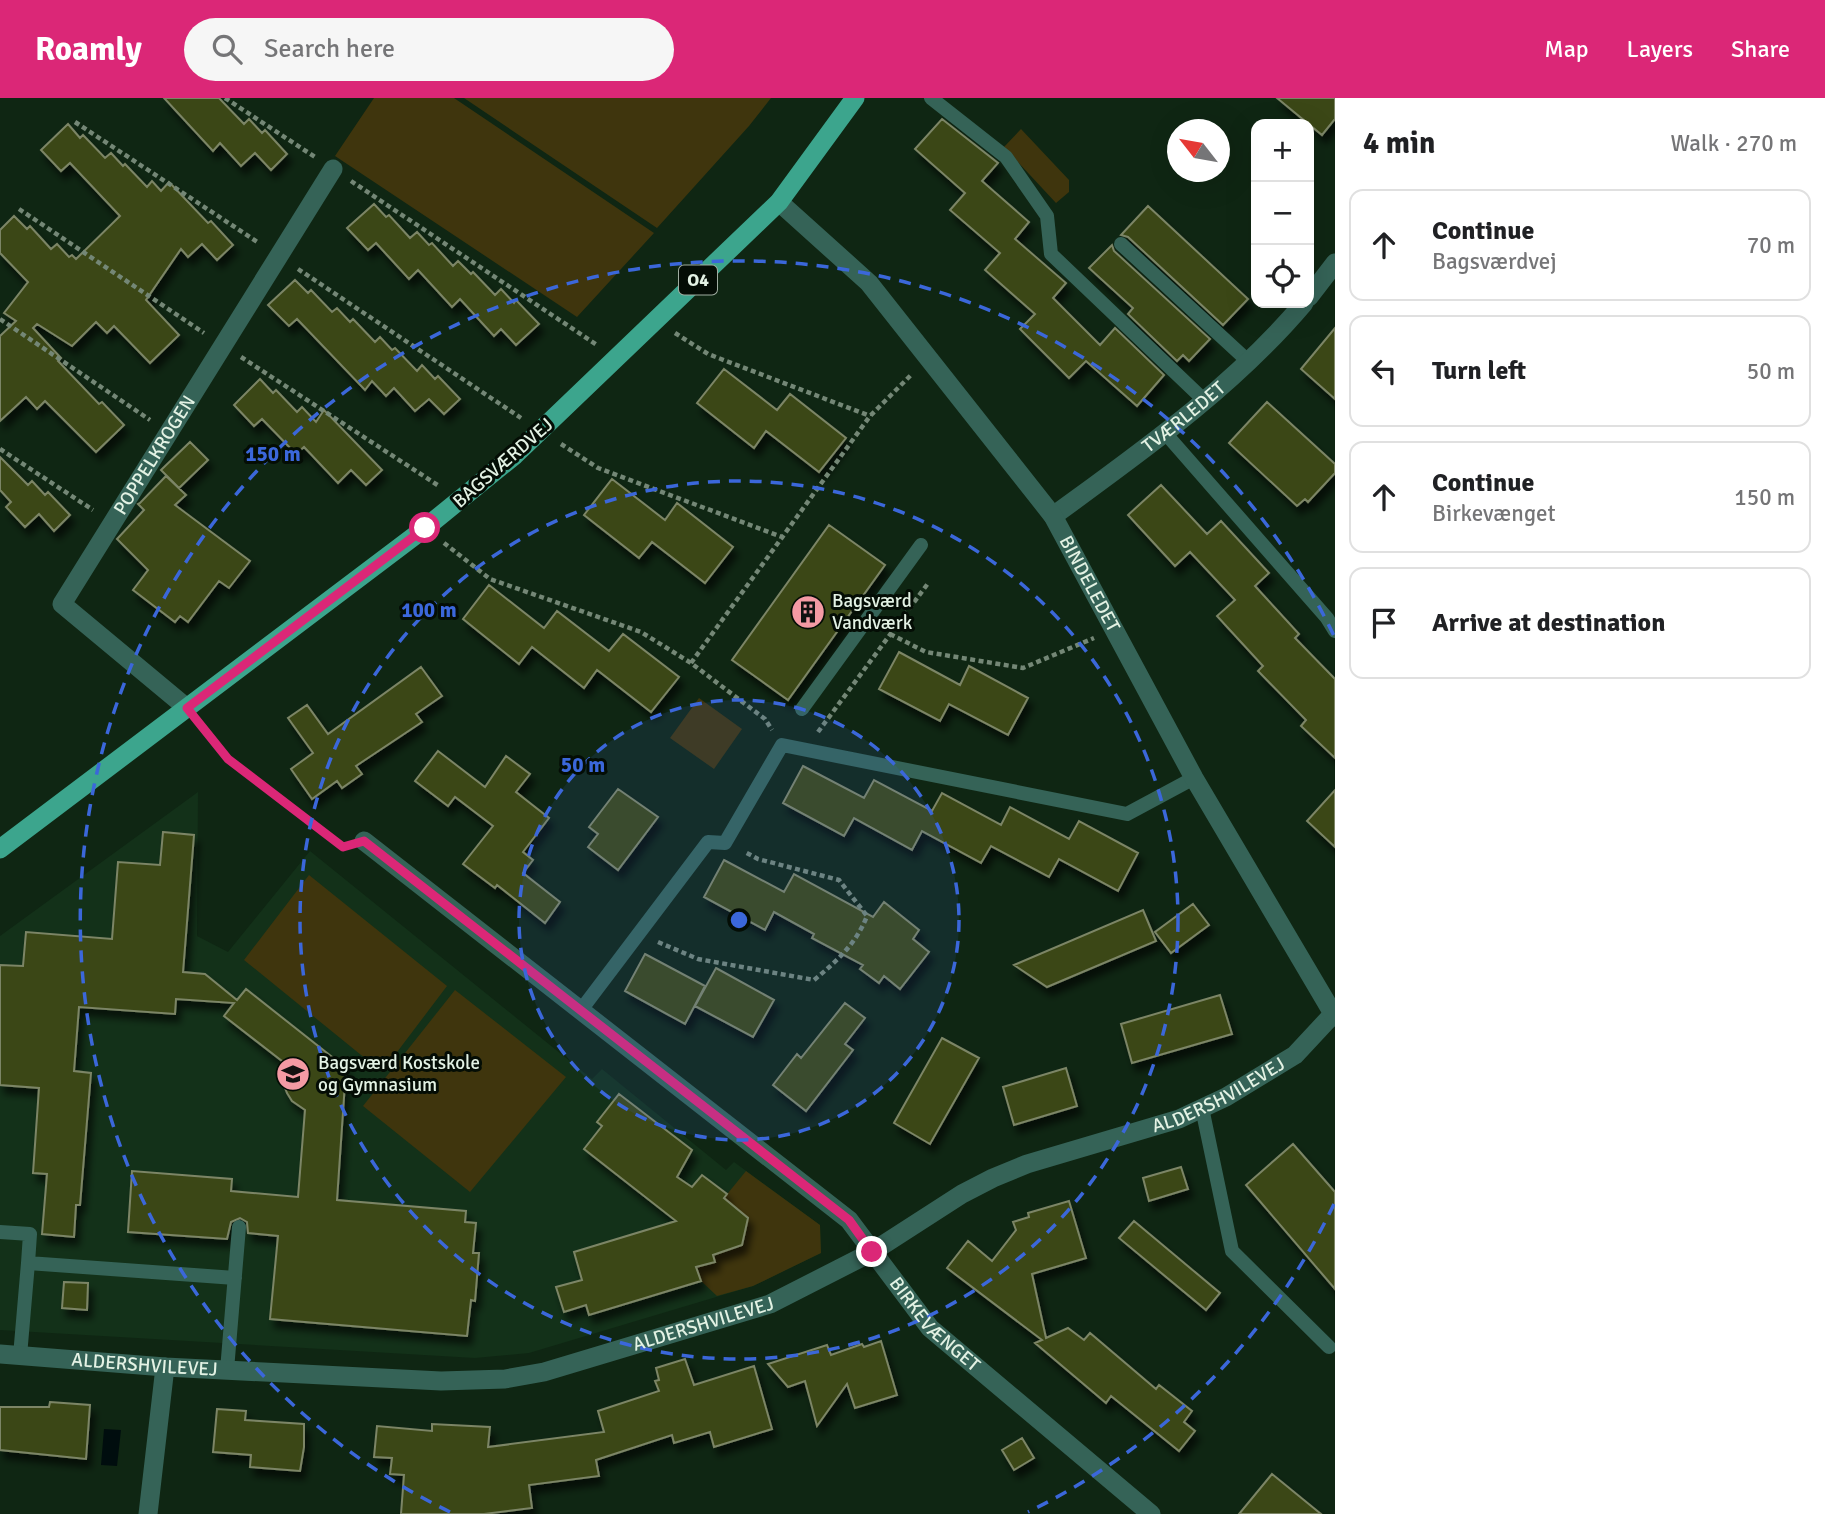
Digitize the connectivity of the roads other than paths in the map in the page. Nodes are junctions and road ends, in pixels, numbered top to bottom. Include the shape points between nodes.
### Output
1 (855, 98) edge
2 (931, 98) edge
3 (333, 169) road end
4 (779, 202) junction
5 (1122, 244) dead end
6 (1335, 263) edge
7 (1314, 290) edge
8 (1299, 308) edge
9 (1249, 362) junction
10 (1205, 401) junction
11 (1166, 434) junction
12 (1053, 516) junction
13 (921, 545) dead end
14 (1335, 631) edge
15 (187, 708) junction
16 (802, 709) dead end
17 (1194, 778) junction
18 (364, 841) road end
19 (0, 849) edge
20 (581, 1010) junction
21 (1335, 1014) edge
22 (1202, 1108) junction
23 (239, 1227) dead end
24 (0, 1232) edge
25 (872, 1252) junction
26 (28, 1262) junction
27 (235, 1278) junction
28 (1329, 1347) dead end
29 (0, 1354) edge
30 (20, 1356) junction
31 (165, 1367) junction
32 (228, 1370) junction
33 (148, 1514) edge
34 (1151, 1514) edge

1 - 4 main road, BAGSVÆRDVEJ / O4
2 - 10 lane via 1006,157 1047,216 1051,254
3 - 15 street, POPPELKROGEN via 62,604
4 - 12 street, BINDELEDET via 869,283
4 - 15 main road, BAGSVÆRDVEJ / O4 via 541,431 461,501
5 - 9 lane
6 - 7 street
8 - 9 street, TVÆRLEDET
9 - 10 street, TVÆRLEDET
10 - 11 street, TVÆRLEDET
11 - 12 street, TVÆRLEDET
11 - 14 lane
12 - 17 street, BINDELEDET
13 - 16 lane
15 - 19 main road, BAGSVÆRDVEJ / O4
17 - 20 lane via 1127,814 782,745 725,843 708,842
17 - 21 street, BINDELEDET
18 - 20 street, BIRKEVÆNGET
20 - 25 street, BIRKEVÆNGET via 849,1220
21 - 22 street, ALDERSHVILEVEJ via 1296,1055
22 - 25 street, ALDERSHVILEVEJ via 993,1178
22 - 28 lane via 1232,1251
23 - 27 lane
24 - 26 lane via 30,1234
25 - 32 street, ALDERSHVILEVEJ via 770,1304 544,1372 505,1379 441,1381
25 - 34 street, BIRKEVÆNGET via 930,1328
26 - 27 lane
26 - 30 lane
27 - 32 lane
29 - 30 street, ALDERSHVILEVEJ
30 - 31 street, ALDERSHVILEVEJ
31 - 32 street, ALDERSHVILEVEJ
31 - 33 street

